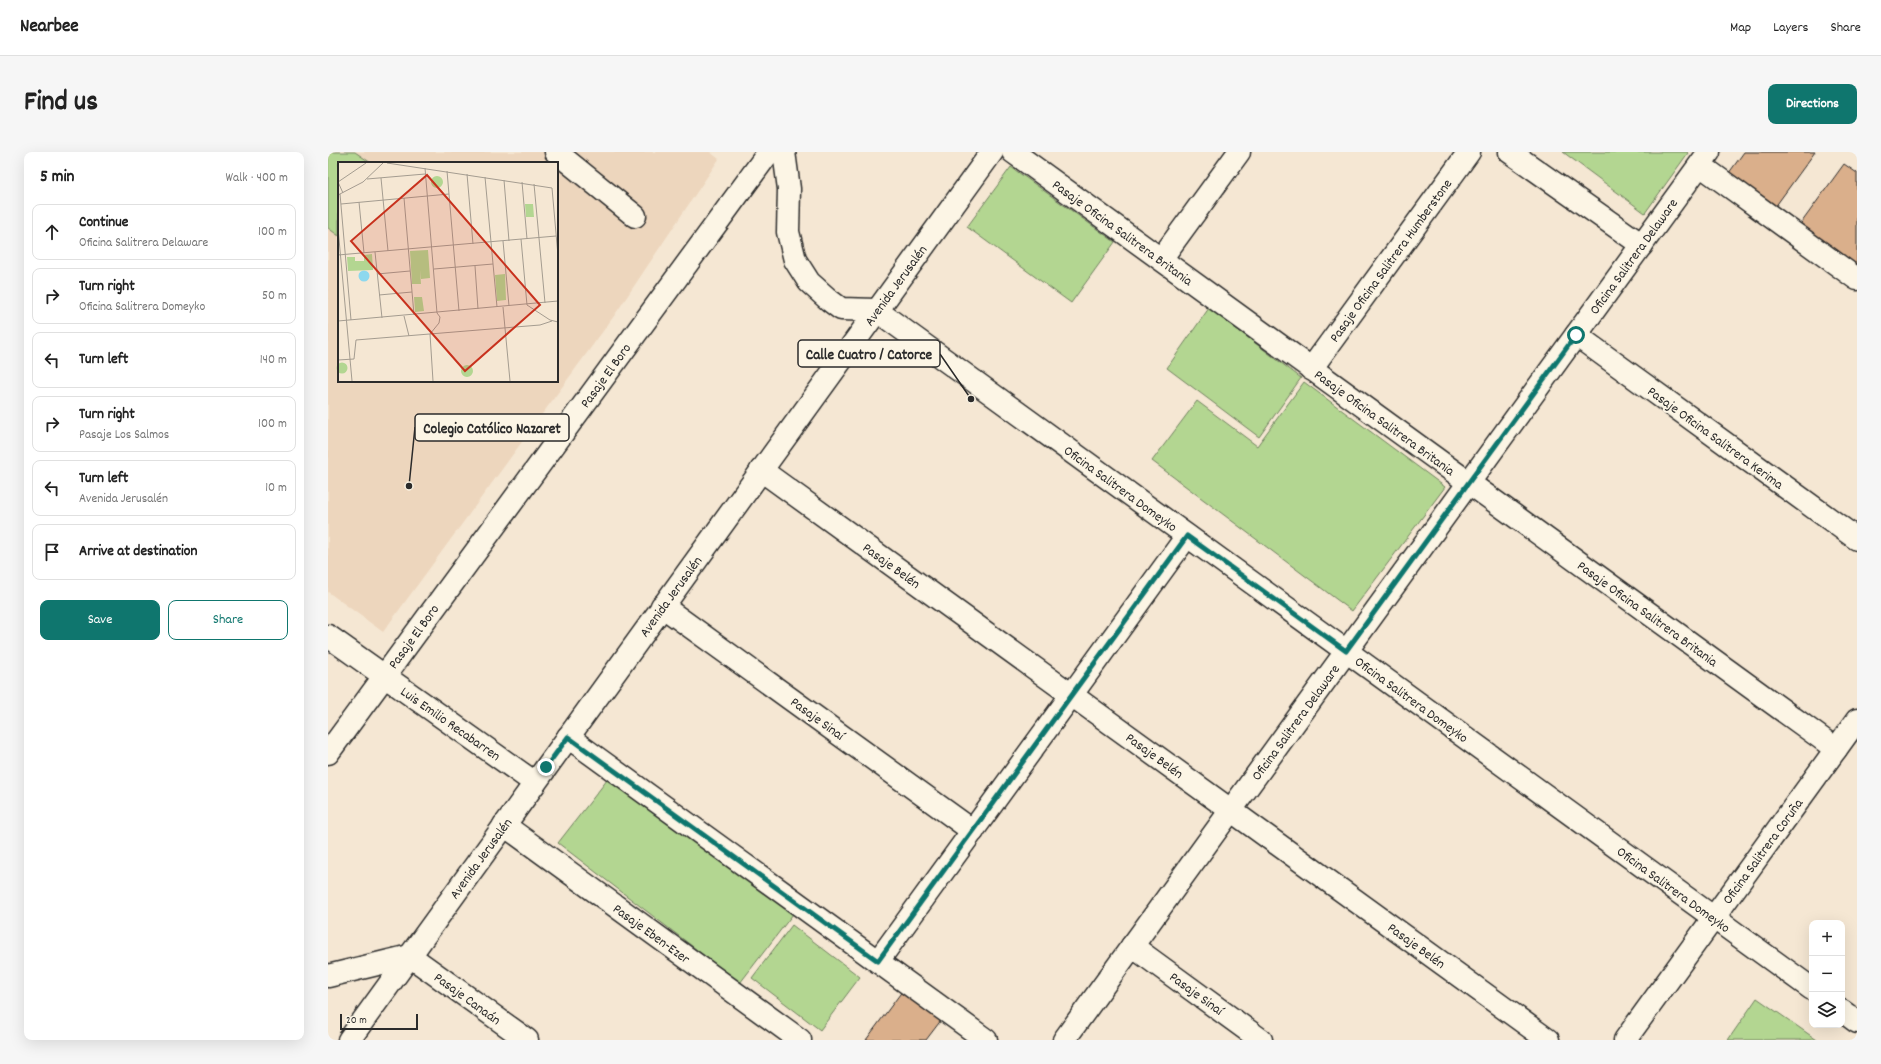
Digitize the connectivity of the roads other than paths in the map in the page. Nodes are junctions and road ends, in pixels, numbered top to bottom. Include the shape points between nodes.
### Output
1 (556, 152) edge
2 (769, 152) edge
3 (784, 152) edge
4 (992, 152) edge
5 (1012, 152) edge
6 (1239, 152) edge
7 (1469, 152) edge
8 (1510, 152) edge
9 (1704, 158) edge
10 (635, 216) dead end
11 (1642, 245) junction
12 (1161, 259) junction
13 (1857, 279) edge
14 (876, 310) junction
15 (1576, 335) junction
16 (1312, 369) junction
17 (761, 470) junction
18 (1469, 483) junction
19 (1187, 536) junction
20 (1857, 539) edge
21 (662, 606) junction
22 (328, 636) edge
23 (1346, 651) junction
24 (384, 676) junction
25 (1072, 694) junction
26 (1857, 720) edge
27 (568, 737) junction
28 (1836, 749) junction
29 (328, 753) edge
30 (535, 783) junction
31 (1231, 810) junction
32 (504, 825) junction
33 (973, 830) junction
34 (1714, 917) junction
35 (1132, 946) junction
36 (410, 956) junction
37 (878, 961) junction
38 (328, 976) edge
39 (1809, 987) edge
40 (1845, 1013) edge
41 (1857, 1022) edge
42 (349, 1040) edge
43 (526, 1040) edge
44 (800, 1040) edge
45 (986, 1040) edge
46 (1064, 1040) edge
47 (1261, 1040) edge
48 (1548, 1040) edge
49 (1625, 1040) edge

1 - 10 street
2 - 24 street, Pasaje El Boro
3 - 14 street via 788,189 788,232 795,260 809,282 841,309
4 - 14 street, Avenida Jerusalén
5 - 12 street, Pasaje Oficina Salitrera Britania
6 - 12 street
7 - 16 street, Pasaje Oficina Salitrera Humberstone
8 - 11 street
9 - 11 street, Oficina Salitrera Delaware
9 - 13 street
11 - 15 street, Oficina Salitrera Delaware
12 - 16 street, Pasaje Oficina Salitrera Britania
14 - 17 street, Avenida Jerusalén
14 - 19 street, Oficina Salitrera Domeyko
15 - 18 street, Oficina Salitrera Delaware
15 - 20 street, Pasaje Oficina Salitrera Kerima
16 - 18 street, Pasaje Oficina Salitrera Britania
17 - 21 street, Avenida Jerusalén
17 - 25 street, Pasaje Belén
18 - 23 street, Oficina Salitrera Delaware
18 - 28 street, Pasaje Oficina Salitrera Britania
19 - 23 street, Oficina Salitrera Domeyko
19 - 25 street
21 - 27 street, Avenida Jerusalén
21 - 33 street, Pasaje Sinaí
22 - 24 street, Luis Emilio Recabarren
23 - 31 street, Oficina Salitrera Delaware
23 - 34 street, Oficina Salitrera Domeyko
24 - 29 street, Pasaje El Boro
24 - 30 street, Luis Emilio Recabarren
25 - 31 street, Pasaje Belén
25 - 33 street
26 - 28 street, Oficina Salitrera Coruña
27 - 30 street, Avenida Jerusalén
27 - 37 street
28 - 34 street, Oficina Salitrera Coruña
30 - 32 street, Avenida Jerusalén
31 - 35 street, Oficina Salitrera Delaware
31 - 48 street, Pasaje Belén
32 - 36 street, Avenida Jerusalén
32 - 44 street, Pasaje Eben-Ezer
33 - 37 street
34 - 39 street, Oficina Salitrera Domeyko
34 - 49 street, Oficina Salitrera Coruña
35 - 46 street, Oficina Salitrera Delaware
35 - 47 street, Pasaje Sinaí
36 - 38 street
36 - 42 street, Avenida Jerusalén
36 - 43 street, Pasaje Canaán
37 - 45 street
40 - 41 street

